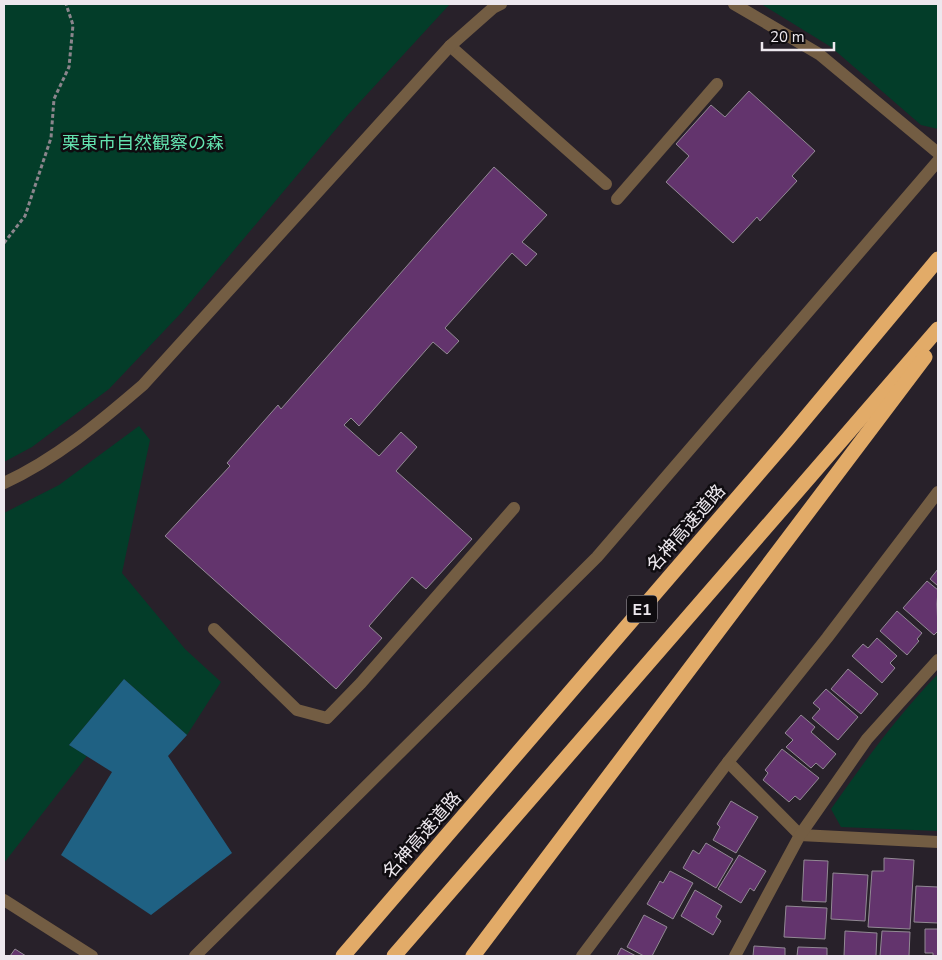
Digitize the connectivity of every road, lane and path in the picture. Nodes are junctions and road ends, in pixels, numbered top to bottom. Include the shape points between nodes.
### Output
1 (66, 4) edge
2 (501, 4) edge
3 (734, 4) edge
4 (450, 46) junction
5 (717, 84) dead end
6 (938, 153) edge
7 (938, 161) edge
8 (606, 184) dead end
9 (617, 199) dead end
10 (4, 244) edge
11 (938, 259) edge
12 (938, 329) edge
13 (938, 340) edge
14 (4, 483) edge
15 (938, 492) edge
16 (514, 508) dead end
17 (214, 629) dead end
18 (938, 660) edge
19 (728, 762) junction
20 (800, 835) junction
21 (938, 842) edge
22 (4, 900) edge
23 (92, 956) edge
24 (195, 956) edge
25 (343, 956) edge
26 (394, 956) edge
27 (473, 956) edge
28 (582, 956) edge
29 (735, 956) edge

1 - 10 path via 73,25 69,67 54,98 51,138 25,216
2 - 4 street
3 - 6 street via 819,54
4 - 8 street
4 - 14 street via 143,385 89,431 24,474
5 - 9 street
7 - 24 street via 597,557
11 - 25 highway, 名神高速道路 / E1
12 - 26 highway, E1
13 - 27 highway
15 - 19 street
16 - 17 street via 362,683 327,718 297,710
18 - 20 street via 867,739
19 - 20 street
19 - 28 street
20 - 21 street
20 - 29 street
22 - 23 street

